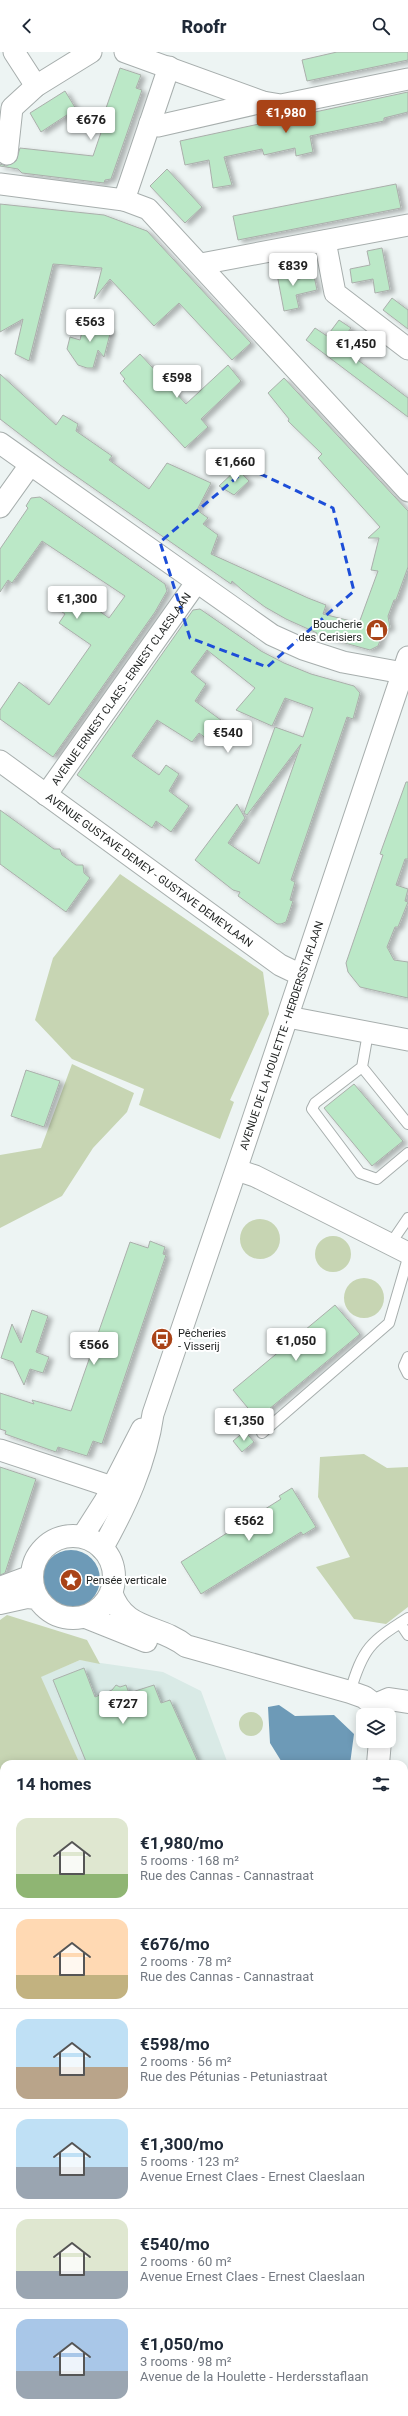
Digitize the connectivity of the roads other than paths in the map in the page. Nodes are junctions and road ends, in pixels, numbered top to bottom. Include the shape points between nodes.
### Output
1 (14, 52) edge
2 (91, 52) edge
3 (125, 52) edge
4 (169, 67) junction
5 (408, 79) edge
6 (36, 86) junction
7 (263, 102) junction
8 (150, 124) junction
9 (4, 172) edge
10 (124, 200) junction
11 (408, 225) edge
12 (325, 241) junction
13 (201, 264) junction
14 (408, 349) edge
15 (0, 443) edge
16 (30, 465) junction
17 (408, 491) edge
18 (0, 507) edge
19 (196, 583) junction
20 (406, 668) edge
21 (0, 761) edge
22 (46, 795) junction
23 (301, 975) junction
24 (288, 1017) junction
25 (368, 1033) junction
26 (408, 1040) edge
27 (362, 1067) junction
28 (408, 1124) edge
29 (408, 1153) edge
30 (237, 1170) junction
31 (408, 1218) edge
32 (399, 1248) edge
33 (408, 1258) edge
34 (408, 1357) edge
35 (408, 1374) edge
36 (153, 1414) junction
37 (262, 1433) dead end
38 (0, 1450) edge
39 (112, 1487) junction
40 (82, 1537) junction
41 (102, 1549) junction
42 (32, 1576) junction
43 (0, 1588) edge
44 (111, 1592) junction
45 (37, 1598) junction
46 (0, 1603) edge
47 (86, 1617) junction
48 (404, 1620) edge
49 (408, 1635) edge
50 (186, 1646) junction
51 (350, 1692) junction
52 (408, 1702) edge
53 (376, 1708) edge
54 (380, 1708) edge
55 (379, 1748) edge
56 (378, 1760) edge

1 - 6 street
2 - 6 street
3 - 4 street
4 - 7 street
4 - 8 street
5 - 7 street via 281,105
6 - 9 street via 12,108
7 - 8 street via 158,126
8 - 10 street
9 - 10 street
10 - 13 street via 148,209
11 - 12 street
12 - 13 street
12 - 14 street via 335,293
13 - 17 street via 218,286
15 - 16 street
16 - 18 street
16 - 19 street
19 - 20 street via 272,635 303,649 343,662
19 - 22 street, AVENUE ERNEST CLAES - ERNEST CLAESLAAN
20 - 23 street, AVENUE DE LA HOULETTE - HERDERSSTAFLAAN
21 - 22 street, AVENUE GUSTAVE DEMEY - GUSTAVE DEMEYLAAN
22 - 23 street, AVENUE GUSTAVE DEMEY - GUSTAVE DEMEYLAAN via 280,965
23 - 24 street, AVENUE DE LA HOULETTE - HERDERSSTAFLAAN
24 - 25 street
24 - 30 street, AVENUE DE LA HOULETTE - HERDERSSTAFLAAN
25 - 26 street
25 - 27 lane
27 - 28 lane
27 - 29 lane via 315,1103 312,1109 360,1173 377,1179
30 - 32 street via 255,1176
30 - 36 street, AVENUE DE LA HOULETTE - HERDERSSTAFLAAN
31 - 32 lane
33 - 37 lane via 389,1323
34 - 35 lane via 404,1366
36 - 39 street, AVENUE DE LA HOULETTE - HERDERSSTAFLAAN via 138,1435
36 - 41 street, AVENUE DE LA HOULETTE - HERDERSSTAFLAAN via 149,1440 126,1507
38 - 39 street
39 - 40 street, AVENUE DE LA HOULETTE - HERDERSSTAFLAAN
40 - 41 main road
40 - 42 main road via 70,1536 48,1545 40,1553
41 - 44 main road via 113,1569
42 - 43 main road
42 - 45 main road
44 - 47 main road via 102,1607
44 - 50 main road via 115,1605 130,1620 149,1630 175,1637
45 - 46 main road via 26,1597
45 - 47 main road via 46,1609 58,1616 72,1619
47 - 50 main road via 144,1640 170,1647
48 - 49 lane
48 - 51 lane via 365,1651
50 - 51 main road
51 - 53 main road via 364,1697
52 - 54 main road via 389,1699
55 - 56 main road

